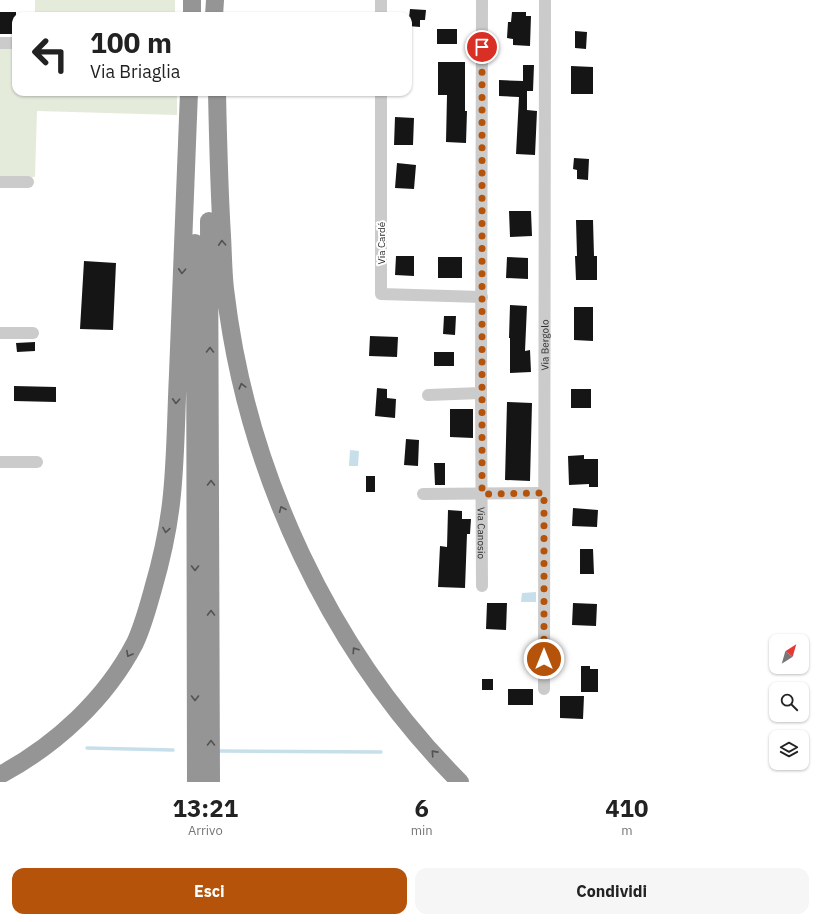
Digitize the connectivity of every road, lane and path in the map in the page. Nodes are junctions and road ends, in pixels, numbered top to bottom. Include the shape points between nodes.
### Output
1 (193, 0) edge
2 (216, 0) edge
3 (381, 0) edge
4 (482, 0) edge
5 (545, 0) edge
6 (193, 12) edge
7 (215, 12) edge
8 (381, 12) edge
9 (0, 43) edge
10 (12, 43) edge
11 (189, 96) edge
12 (195, 96) edge
13 (211, 96) edge
14 (218, 96) edge
15 (381, 96) edge
16 (0, 182) edge
17 (28, 182) dead end
18 (482, 297) junction
19 (0, 333) edge
20 (33, 333) dead end
21 (481, 393) junction
22 (428, 395) dead end
23 (203, 460) junction
24 (0, 462) edge
25 (37, 462) dead end
26 (544, 493) junction
27 (423, 494) dead end
28 (482, 494) junction
29 (482, 586) dead end
30 (544, 689) dead end
31 (0, 775) edge
32 (196, 782) edge
33 (211, 782) edge
34 (460, 782) edge

1 - 6 highway
2 - 7 highway
3 - 8 street
4 - 18 street, Via Canosio
5 - 26 street, Via Bergolo
9 - 10 street
11 -> 31 highway via 172,494 159,569 136,641 99,696 48,744
12 - 23 highway
23 -> 13 highway
34 -> 14 highway via 386,696 334,618 308,570 282,511 257,442 238,372 225,288 219,179
15 - 18 street, Via Cardé via 381,294
16 - 17 street
18 - 21 street, Via Canosio
19 - 20 street
21 - 22 street
21 - 28 street, Via Canosio
23 -> 32 highway
33 -> 23 highway
24 - 25 street
26 - 28 street
26 - 30 street, Via Bergolo
27 - 28 street
28 - 29 street, Via Canosio

